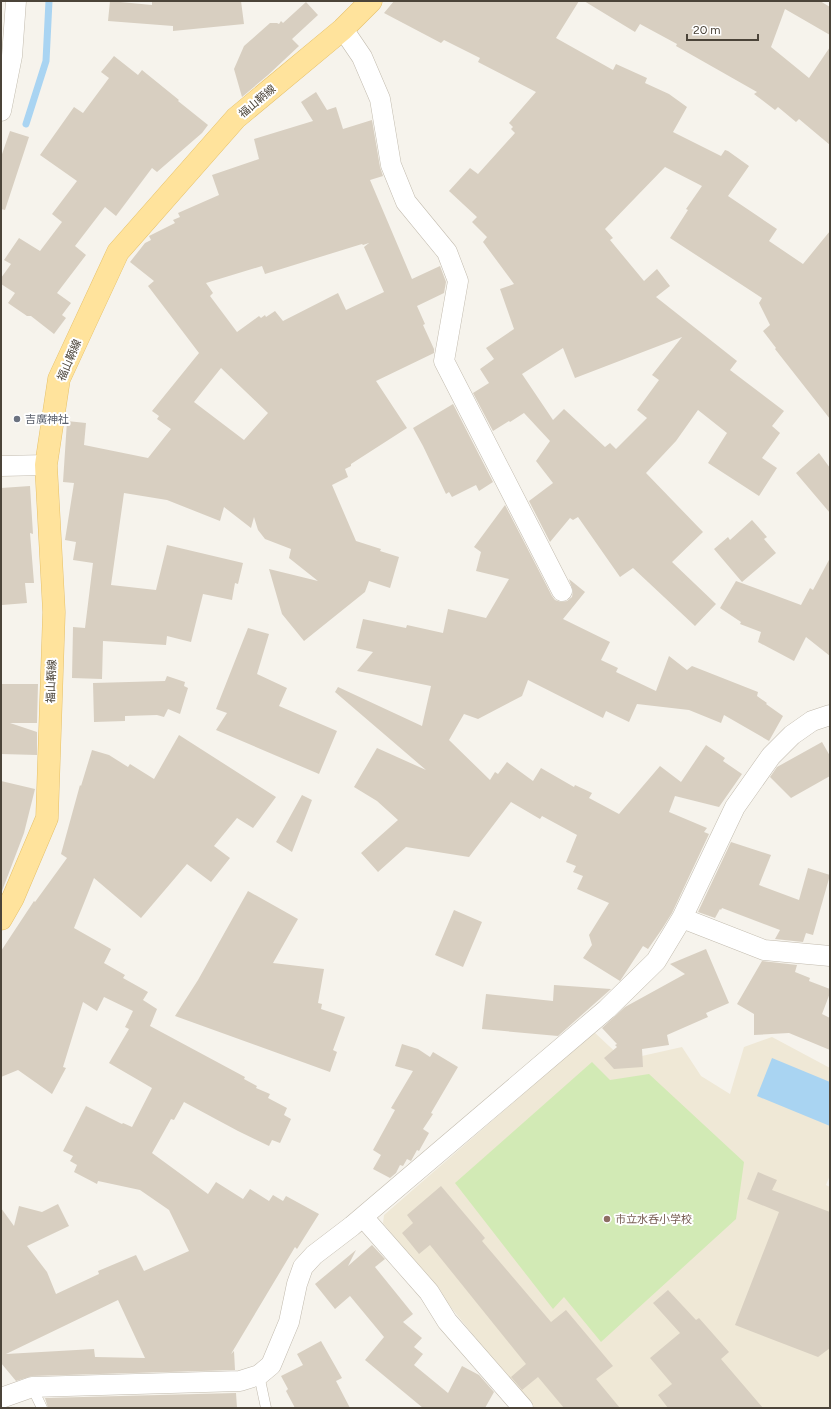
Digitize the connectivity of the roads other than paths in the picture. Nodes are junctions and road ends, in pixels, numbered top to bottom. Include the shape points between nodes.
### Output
1 (16, 1) edge
2 (371, 1) edge
3 (343, 29) junction
4 (1, 111) edge
5 (46, 465) junction
6 (1, 466) edge
7 (562, 591) dead end
8 (830, 716) edge
9 (1, 918) edge
10 (682, 918) junction
11 (830, 956) edge
12 (363, 1217) junction
13 (259, 1375) junction
14 (32, 1387) junction
15 (1, 1398) edge
16 (42, 1408) edge
17 (266, 1408) edge
18 (523, 1408) edge

1 - 4 street via 12,56
2 - 3 main road, 福山鞆線
3 - 5 main road, 福山鞆線 via 236,118 118,252 60,379
3 - 7 street via 362,57 380,98 392,166 406,202 447,252 458,281 444,361
5 - 6 street
5 - 9 main road, 福山鞆線 via 54,612 47,818 13,898
8 - 10 street via 812,721 792,735 771,756 735,808
10 - 11 street via 764,950
10 - 12 street via 656,961 607,1009
12 - 13 street via 314,1255 303,1267 289,1322 271,1365
12 - 18 street via 429,1292 447,1321
13 - 14 street via 240,1380
13 - 17 lane
14 - 15 street
14 - 16 lane

